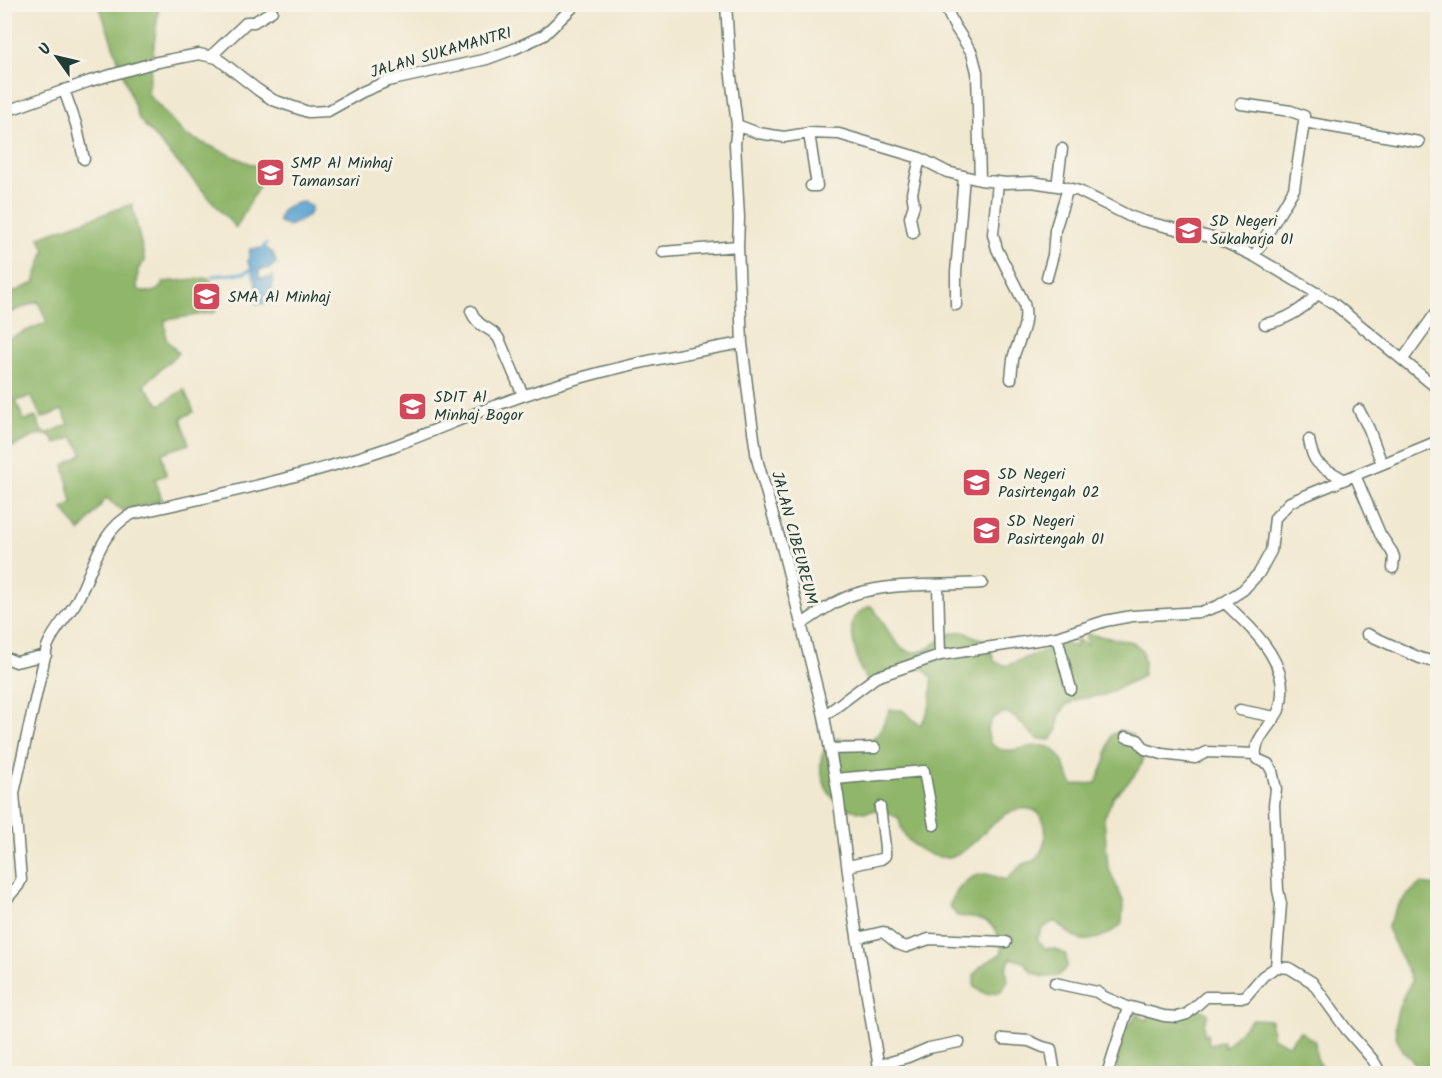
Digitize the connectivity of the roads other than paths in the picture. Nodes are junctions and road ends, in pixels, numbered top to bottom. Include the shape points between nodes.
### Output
1 (576, 4) edge
2 (726, 4) edge
3 (944, 4) edge
4 (272, 11) dead end
5 (211, 56) junction
6 (64, 90) junction
7 (1241, 104) dead end
8 (4, 110) edge
9 (1304, 122) junction
10 (737, 125) junction
11 (809, 133) junction
12 (1419, 142) dead end
13 (1062, 149) dead end
14 (920, 158) junction
15 (84, 159) dead end
16 (964, 176) junction
17 (980, 180) junction
18 (998, 182) junction
19 (811, 186) dead end
20 (1062, 187) junction
21 (913, 233) dead end
22 (738, 246) junction
23 (663, 252) dead end
24 (1254, 256) junction
25 (1047, 277) dead end
26 (1318, 293) junction
27 (956, 305) dead end
28 (1437, 310) edge
29 (471, 311) dead end
30 (1265, 324) dead end
31 (742, 343) junction
32 (1403, 359) junction
33 (1011, 379) dead end
34 (1437, 389) edge
35 (523, 395) junction
36 (1359, 410) dead end
37 (1309, 440) dead end
38 (1437, 441) edge
39 (1382, 464) junction
40 (1355, 475) junction
41 (1343, 479) junction
42 (1393, 568) dead end
43 (982, 583) dead end
44 (938, 586) junction
45 (1225, 603) junction
46 (802, 624) junction
47 (1368, 634) dead end
48 (1057, 637) junction
49 (940, 655) junction
50 (46, 656) junction
51 (4, 657) edge
52 (1437, 663) edge
53 (1071, 689) dead end
54 (1240, 710) dead end
55 (824, 716) junction
56 (1275, 717) junction
57 (1126, 737) dead end
58 (875, 748) dead end
59 (830, 749) junction
60 (1255, 754) junction
61 (835, 779) junction
62 (880, 807) dead end
63 (934, 825) dead end
64 (848, 866) junction
65 (4, 902) edge
66 (857, 938) junction
67 (1006, 942) dead end
68 (1276, 967) junction
69 (1055, 983) dead end
70 (1128, 1008) junction
71 (1003, 1039) dead end
72 (959, 1042) dead end
73 (880, 1069) edge
74 (1055, 1074) edge
75 (1107, 1074) edge
76 (1381, 1074) edge

1 - 5 street, JALAN SUKAMANTRI via 544,35 514,50 388,81 320,113 273,100
2 - 10 street, JALAN CIBEUREUM
3 - 17 street via 972,53 977,72
4 - 5 street via 254,22 248,21
5 - 6 street via 199,54 153,63
6 - 8 street
6 - 15 street
7 - 9 street via 1295,111 1304,116
9 - 12 street
9 - 24 street via 1294,189
10 - 11 street via 770,136
10 - 22 street, JALAN CIBEUREUM
11 - 14 street via 839,134
11 - 19 street via 818,186
13 - 20 street
14 - 16 street
14 - 21 street via 912,193
16 - 17 street
16 - 27 street
17 - 18 street
18 - 20 street
18 - 33 street via 993,234 996,249 1026,311
20 - 24 street via 1129,216 1218,239
20 - 25 street
22 - 23 street
22 - 31 street, JALAN CIBEUREUM
24 - 26 street
26 - 30 street via 1306,307
26 - 32 street
28 - 32 street
29 - 35 street via 475,321 499,339
31 - 35 street via 674,355
31 - 46 street, JALAN CIBEUREUM via 757,459
32 - 34 street
35 - 50 street via 390,447 252,488 124,518 102,544 75,603 50,639
36 - 39 street
37 - 41 street via 1316,462
38 - 39 street
39 - 40 street
40 - 41 street
40 - 42 street via 1392,552
41 - 45 street via 1281,509 1273,522 1270,551 1262,567 1250,584
43 - 44 street
44 - 46 street via 854,594
44 - 49 street
45 - 48 street via 1201,612 1105,621
45 - 56 street via 1261,639 1276,663 1281,697
46 - 55 street, JALAN CIBEUREUM
47 - 52 street
48 - 49 street
48 - 53 street
49 - 55 street via 876,677
50 - 51 street via 16,662
50 - 65 street via 14,793 21,880
54 - 56 street
55 - 59 street, JALAN CIBEUREUM
56 - 60 street
57 - 60 street via 1162,754 1195,758 1207,752
58 - 59 street
59 - 61 street, JALAN CIBEUREUM
60 - 68 street via 1268,764 1276,789 1281,904
61 - 63 street via 929,770
61 - 64 street, JALAN CIBEUREUM
62 - 64 street via 885,856
64 - 66 street, JALAN CIBEUREUM
66 - 67 street via 883,932 906,947 929,939
66 - 73 street, JALAN CIBEUREUM
68 - 70 street via 1245,997 1205,998 1181,1017
68 - 76 street via 1289,968 1312,982
69 - 70 street via 1097,992
70 - 75 street
71 - 74 street via 1051,1048
72 - 73 street via 929,1048

